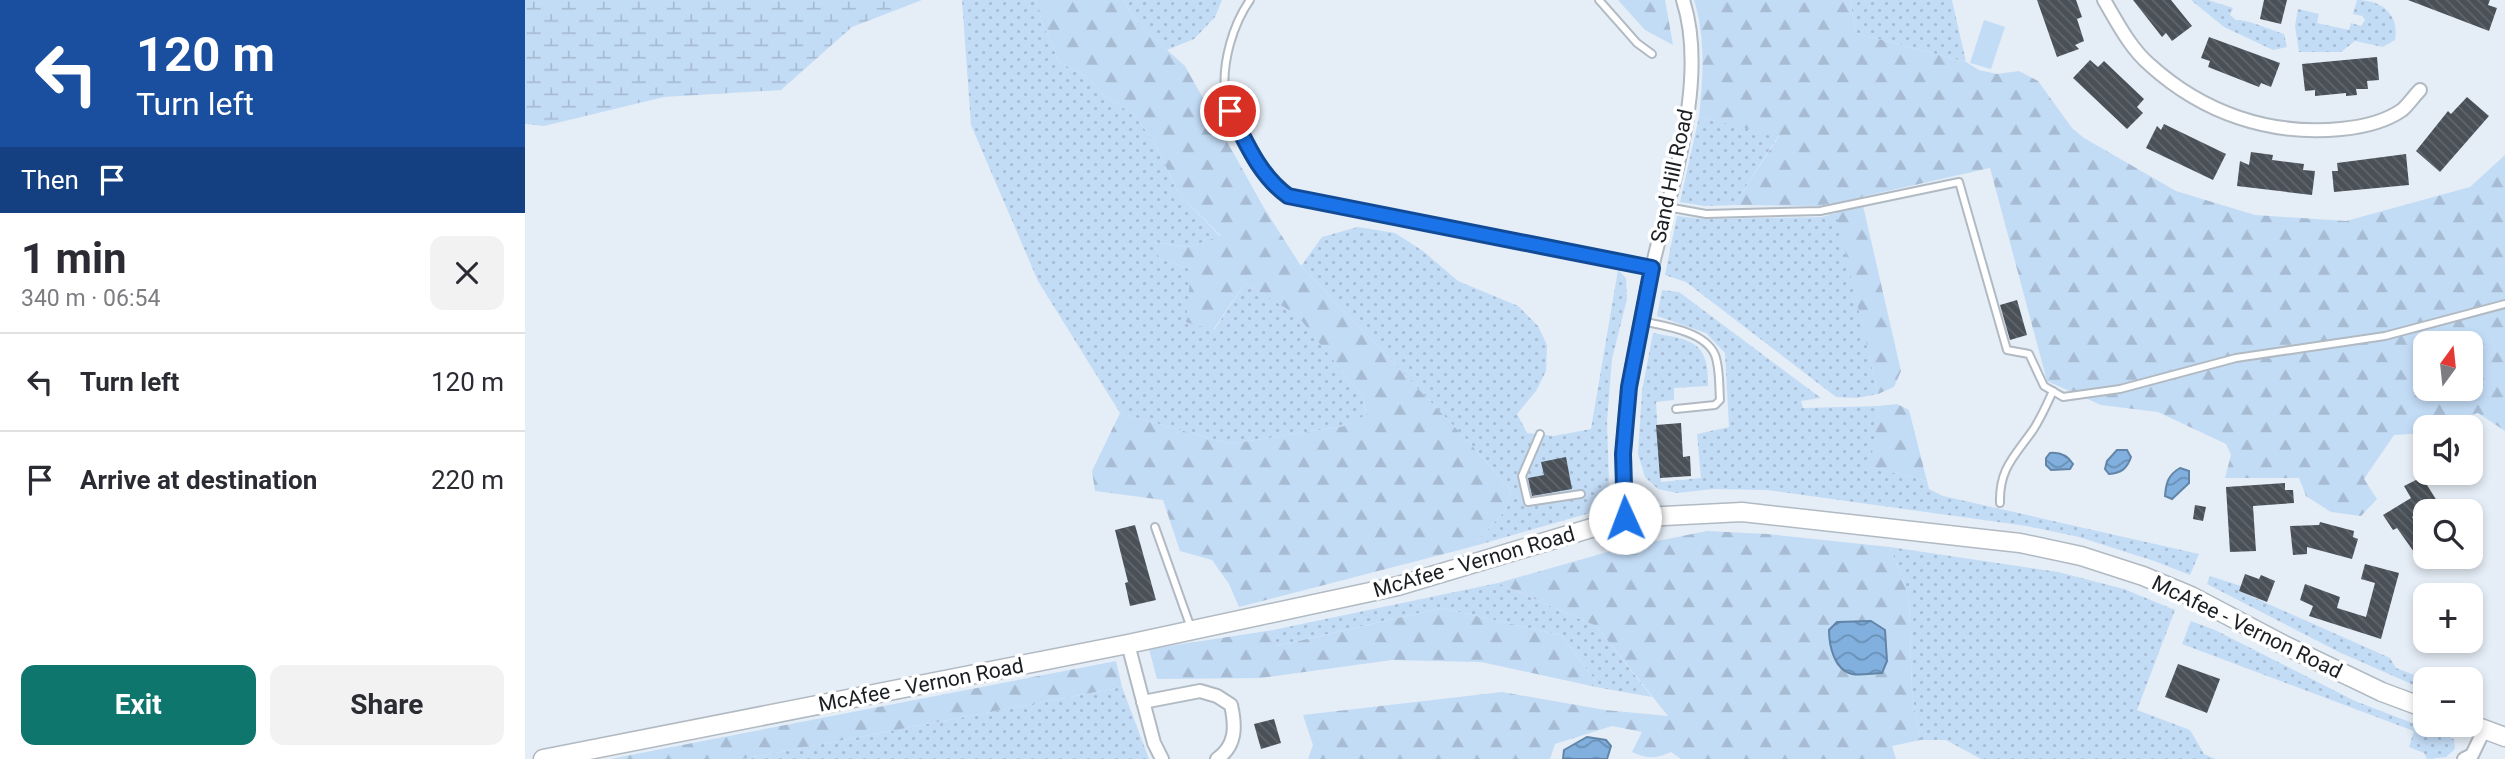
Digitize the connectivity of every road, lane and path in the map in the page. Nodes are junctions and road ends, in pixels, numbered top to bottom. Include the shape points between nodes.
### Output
1 (1250, 0) edge
2 (1599, 0) edge
3 (1683, 0) edge
4 (2104, 0) edge
5 (1653, 54) dead end
6 (2420, 90) dead end
7 (1667, 207) junction
8 (1652, 268) junction
9 (2505, 304) edge
10 (1641, 321) junction
11 (2053, 391) junction
12 (1676, 409) dead end
13 (1540, 434) dead end
14 (1581, 494) dead end
15 (2000, 503) dead end
16 (1625, 518) junction
17 (1155, 527) dead end
18 (1192, 630) junction
19 (1128, 644) junction
20 (1143, 702) junction
21 (2413, 704) edge
22 (2483, 729) edge
23 (2475, 737) edge
24 (2505, 737) edge
25 (543, 759) edge
26 (1162, 759) edge
27 (1217, 759) edge
28 (2464, 759) edge

1 - 8 lane via 1239,16 1227,57 1225,91 1255,159 1288,196
2 - 5 lane via 1637,43
3 - 7 street, Sand Hill Road via 1690,22 1691,63 1686,119
4 - 6 street via 2148,64 2178,88 2204,104 2275,128 2355,128 2402,110
7 - 8 street, Sand Hill Road
7 - 11 lane via 1706,214 1820,211 1959,182 2007,350 2029,354 2044,386
8 - 10 street, Sand Hill Road
9 - 11 lane via 2385,336 2236,358 2120,389 2063,397
10 - 12 lane via 1689,334 1710,346 1716,358 1720,400 1715,405
10 - 16 street, Sand Hill Road via 1623,454
11 - 15 lane via 2034,428 2008,462
13 - 14 lane via 1522,476 1528,502
16 - 18 main road, McAfee - Vernon Road via 1398,586
16 - 21 main road, McAfee - Vernon Road via 1742,512 2020,543 2081,556 2191,596 2296,651
17 - 18 lane
18 - 19 main road, McAfee - Vernon Road
19 - 20 street
19 - 25 main road, McAfee - Vernon Road
20 - 26 street
20 - 27 street via 1200,691 1231,705 1234,735
22 - 24 main road
23 - 28 street via 2472,755

